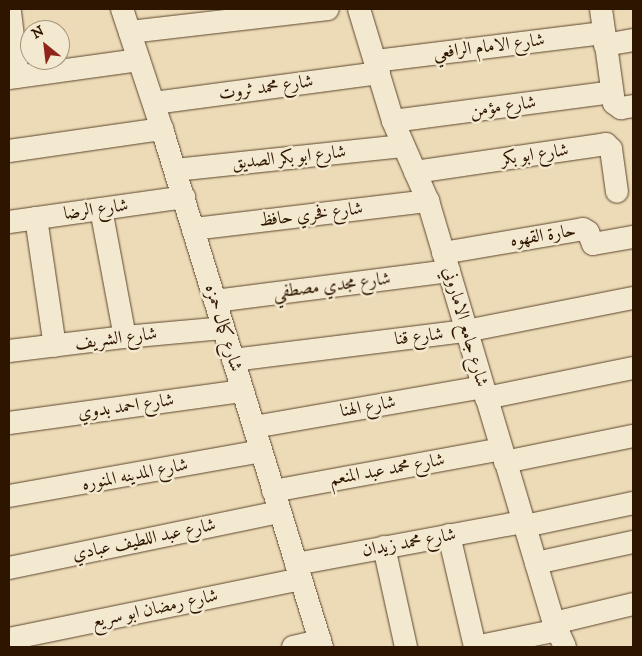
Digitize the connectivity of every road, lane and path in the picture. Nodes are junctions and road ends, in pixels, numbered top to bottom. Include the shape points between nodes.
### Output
1 (122, 9) edge
2 (328, 9) edge
3 (359, 9) edge
4 (601, 9) edge
5 (10, 12) edge
6 (130, 32) junction
7 (605, 39) junction
8 (633, 40) edge
9 (139, 60) junction
10 (377, 67) junction
11 (13, 78) edge
12 (612, 92) junction
13 (154, 103) junction
14 (633, 106) edge
15 (393, 121) junction
16 (162, 129) junction
17 (403, 146) junction
18 (9, 151) edge
19 (175, 170) junction
20 (415, 172) junction
21 (617, 192) dead end
22 (184, 197) junction
23 (428, 201) junction
24 (101, 209) junction
25 (36, 218) junction
26 (9, 222) edge
27 (193, 229) junction
28 (633, 237) edge
29 (446, 262) junction
30 (633, 298) edge
31 (215, 301) junction
32 (223, 328) junction
33 (466, 331) junction
34 (125, 337) junction
35 (55, 346) junction
36 (9, 351) edge
37 (233, 360) junction
38 (633, 368) edge
39 (243, 391) junction
40 (484, 393) junction
41 (9, 423) edge
42 (254, 428) junction
43 (633, 436) edge
44 (261, 451) junction
45 (503, 456) junction
46 (273, 491) junction
47 (9, 496) edge
48 (633, 503) edge
49 (280, 512) junction
50 (524, 524) junction
51 (449, 535) junction
52 (633, 542) edge
53 (384, 547) junction
54 (536, 563) junction
55 (9, 568) edge
56 (298, 572) junction
57 (633, 604) edge
58 (559, 634) edge
59 (9, 639) edge
60 (321, 644) edge
61 (293, 647) edge
62 (406, 647) edge
63 (475, 647) edge

1 - 6 street, شارع كمال حمزه
2 - 6 street
3 - 10 street, شارع جامع الاماروني
4 - 7 street
5 - 11 street
6 - 9 street, شارع كمال حمزه
7 - 8 street, شارع الامام الرافعي
7 - 10 street, شارع الامام الرافعي
7 - 12 street
9 - 11 street
9 - 13 street, شارع كمال حمزه
10 - 13 street, شارع محمد ثروت
10 - 15 street, شارع جامع الاماروني
12 - 14 street via 617,106
12 - 15 street, شارع مؤمن
13 - 16 street, شارع كمال حمزه
15 - 17 street, شارع جامع الاماروني
16 - 18 street
16 - 19 street, شارع كمال حمزه
17 - 19 street, شارع ابو بكر الصديق
17 - 20 street, شارع جامع الاماروني
19 - 22 street, شارع كمال حمزه
20 - 21 street, شارع ابو بكر via 606,144 611,149
20 - 23 street, شارع جامع الاماروني
22 - 24 street, شارع الرضا
22 - 27 street, شارع كمال حمزه
23 - 27 street, شارع فخري حافظ
23 - 29 street, شارع جامع الاماروني
24 - 25 street, شارع الرضا
24 - 34 street
25 - 26 street, شارع الرضا
25 - 35 street
27 - 31 street, شارع كمال حمزه
28 - 29 street, حارة القهوه via 593,244 583,229
29 - 31 street, شارع مجدي مصطفي
29 - 33 street, شارع جامع الاماروني
30 - 33 street, شارع قنا
31 - 32 street, شارع كمال حمزه
32 - 34 street, شارع الشريف
32 - 37 street, شارع كمال حمزه
33 - 37 street, شارع قنا
33 - 40 street, شارع جامع الاماروني
34 - 35 street, شارع الشريف
35 - 36 street, شارع الشريف
37 - 39 street, شارع كمال حمزه
38 - 40 street, شارع الهنا
39 - 41 street, شارع احمد بدوي
39 - 42 street, شارع كمال حمزه
40 - 42 street, شارع الهنا
40 - 45 street, شارع جامع الاماروني
42 - 44 street, شارع كمال حمزه
43 - 45 street, شارع محمد عبد المنعم
44 - 46 street, شارع كمال حمزه
44 - 47 street, شارع المدينه المنوره
45 - 46 street, شارع محمد عبد المنعم
45 - 50 street, شارع جامع الاماروني
46 - 49 street, شارع كمال حمزه
48 - 50 street, شارع محمد زيدان
49 - 55 street, شارع عبد اللطيف عبادي
49 - 56 street, شارع كمال حمزه
50 - 51 street, شارع محمد زيدان
50 - 54 street, شارع جامع الاماروني
51 - 53 street, شارع محمد زيدان
51 - 63 street
52 - 54 street
53 - 56 street, شارع محمد زيدان
53 - 62 street
54 - 58 street, شارع جامع الاماروني
56 - 59 street, شارع رمضان ابو سريع
56 - 60 street, شارع كمال حمزه
57 - 58 street
58 - 63 street
60 - 61 street

